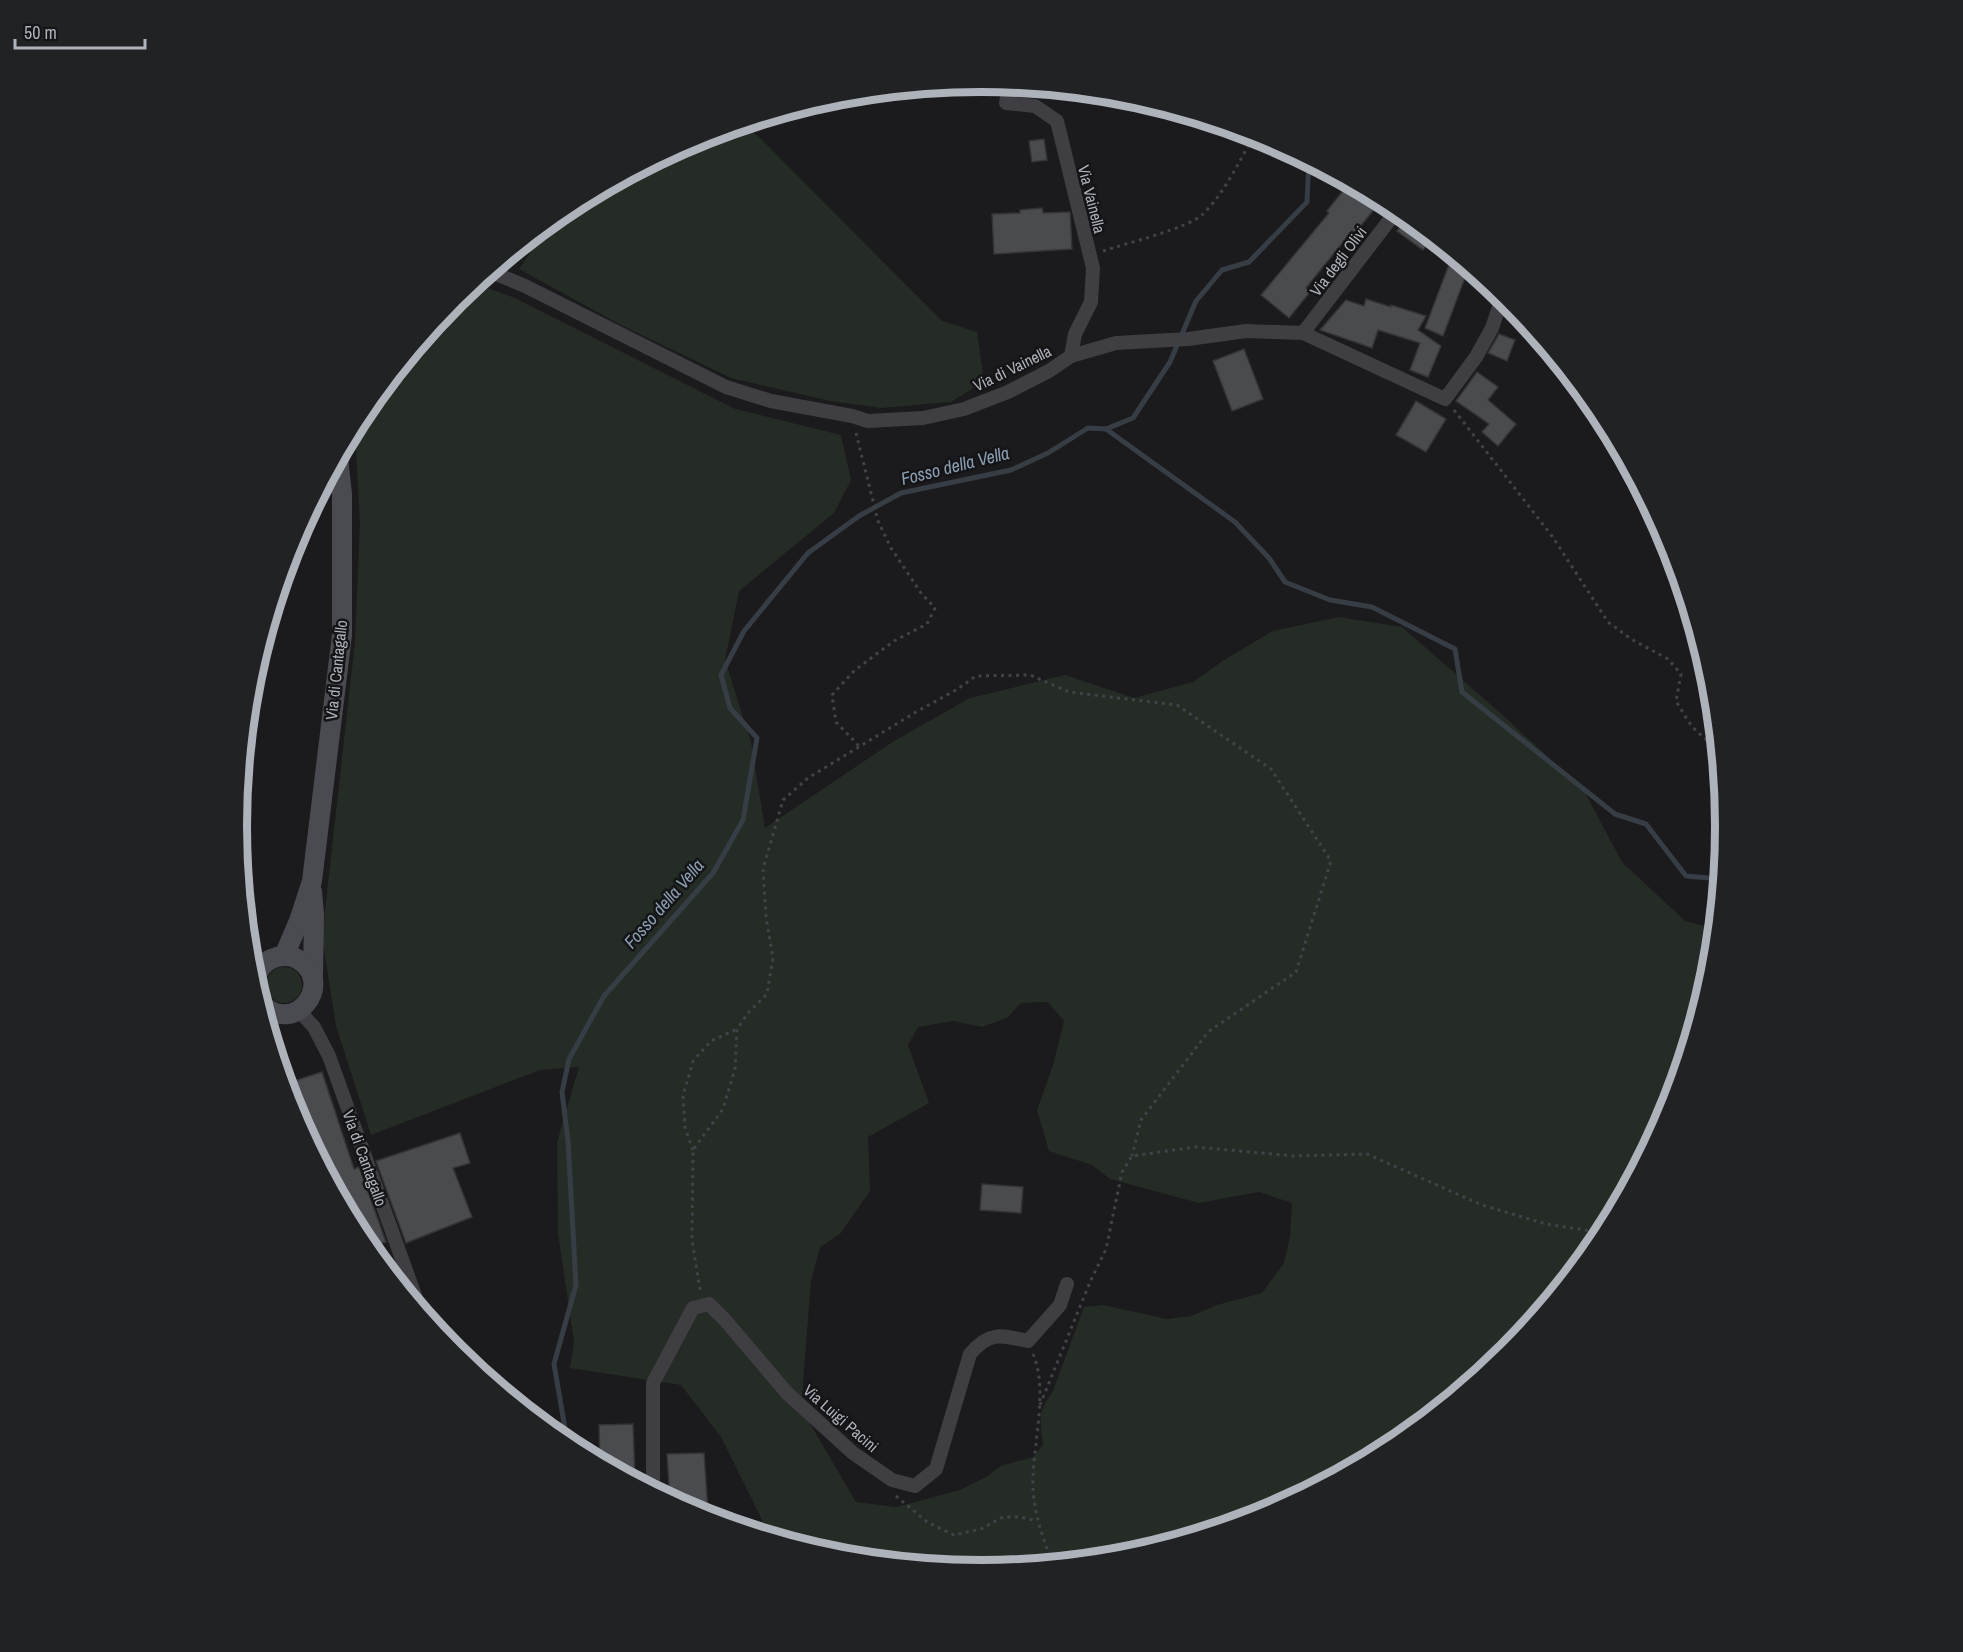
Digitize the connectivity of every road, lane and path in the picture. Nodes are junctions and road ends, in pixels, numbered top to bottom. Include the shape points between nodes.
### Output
1 (1008, 93) edge
2 (1250, 142) edge
3 (1392, 217) edge
4 (1090, 255) junction
5 (497, 274) edge
6 (1499, 306) edge
7 (1303, 333) junction
8 (1071, 356) junction
9 (1445, 399) junction
10 (852, 416) junction
11 (339, 470) edge
12 (1711, 744) edge
13 (860, 747) junction
14 (312, 881) junction
15 (284, 956) junction
16 (261, 967) edge
17 (313, 978) junction
18 (271, 1011) edge
19 (299, 1011) junction
20 (737, 1029) junction
21 (693, 1150) junction
22 (1132, 1155) junction
23 (1594, 1231) edge
24 (1067, 1284) dead end
25 (413, 1291) edge
26 (709, 1304) junction
27 (1028, 1341) junction
28 (1040, 1405) junction
29 (892, 1480) junction
30 (653, 1483) edge
31 (1037, 1521) junction
32 (1050, 1557) edge

1 - 4 street, Via Vainella via 1006,103 1035,106 1057,121
2 - 4 path via 1227,184 1201,215
3 - 7 street, Via degli Olivi
4 - 8 street, Via Vainella via 1091,303 1075,334
5 - 10 street, Via di Vainella via 726,387 771,401
6 - 9 street via 1476,357
7 - 8 street, Via di Vainella via 1246,331 1116,344
7 - 9 street, Via di Vainella
8 - 10 street, Via di Vainella via 1008,392 964,409 895,421 868,422
9 - 12 path via 1552,536 1608,622 1668,659 1681,674 1677,701 1691,725
10 - 13 path via 877,519 897,557 934,608 927,624 894,641 855,670 832,695 836,722
11 - 14 street, Via di Cantagallo via 342,635
13 - 20 path via 808,778 783,800 763,868 773,958 767,994
13 - 22 path via 976,676 1030,675 1069,692 1178,705 1271,769 1330,861 1296,972 1208,1032 1141,1120
14 - 15 street
14 - 17 street
15 - 16 street
15 - 17 street via 302,962
17 - 19 street via 311,997
18 - 19 street via 283,1015
19 - 25 street, Via di Cantagallo via 314,1027 328,1056
20 - 21 path via 735,1069 723,1109
20 - 21 path via 711,1041 693,1061 683,1096 685,1128
21 - 26 path via 692,1240 700,1291
22 - 23 path via 1195,1147 1294,1156 1367,1154 1482,1206 1546,1224
22 - 28 path via 1122,1172 1106,1249
24 - 27 street via 1060,1305
26 - 29 street, Via Luigi Pacini via 787,1393 853,1454
26 - 30 street via 693,1308 653,1383
27 - 28 path via 1038,1363
27 - 29 street, Via Luigi Pacini via 990,1336 980,1343 970,1354 936,1469 915,1486
28 - 31 path via 1033,1480
29 - 31 path via 897,1498 927,1522 954,1535 981,1529 1003,1517
31 - 32 path

